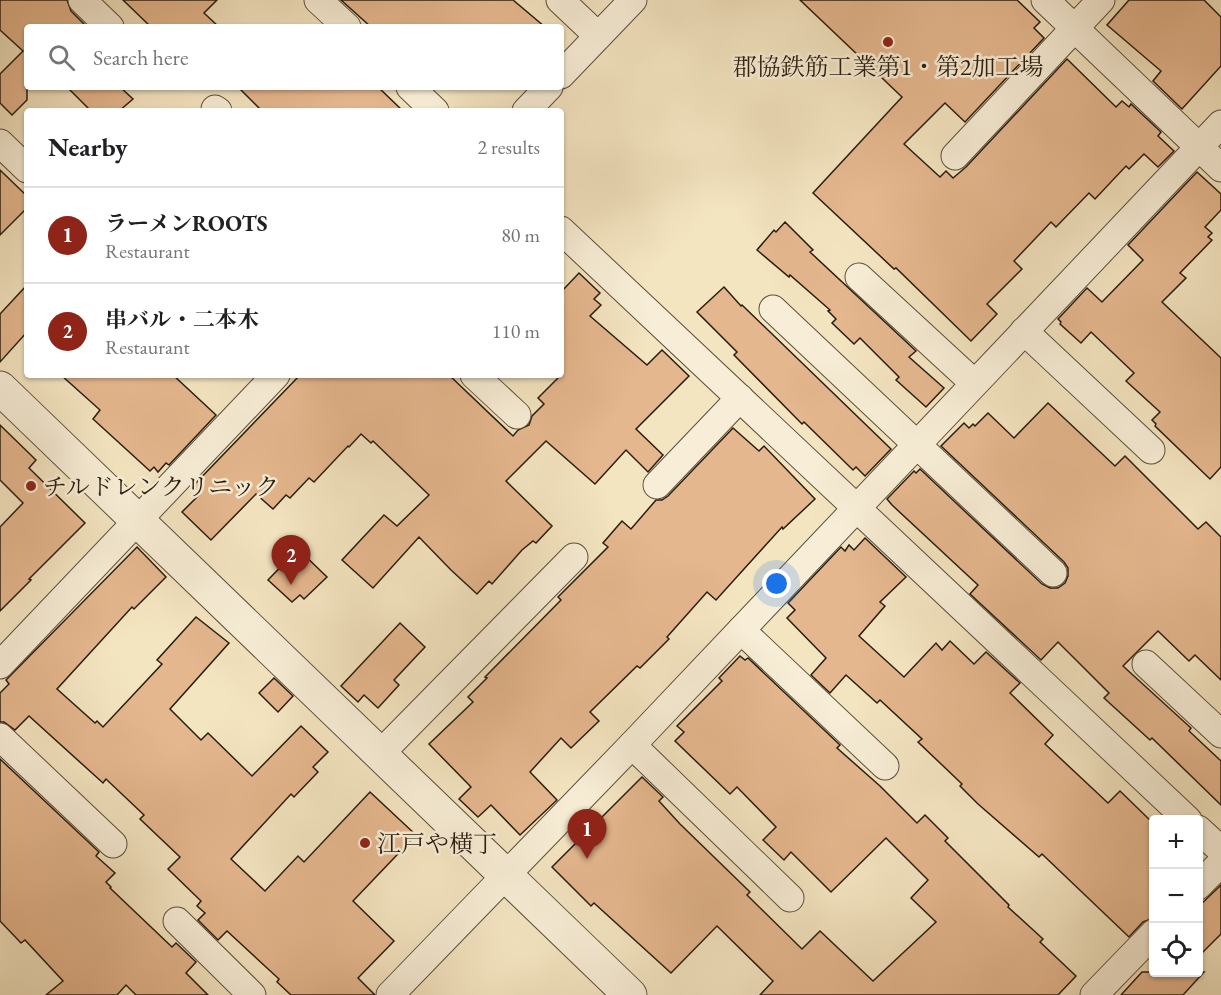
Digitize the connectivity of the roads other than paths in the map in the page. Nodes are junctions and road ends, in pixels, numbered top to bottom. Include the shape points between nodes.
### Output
1 (82, 0) edge
2 (318, 0) edge
3 (560, 0) edge
4 (633, 0) edge
5 (1045, 0) edge
6 (1101, 0) edge
7 (107, 24) edge
8 (344, 24) edge
9 (1074, 28) junction
10 (598, 36) junction
11 (564, 72) edge
12 (413, 90) edge
13 (546, 90) edge
14 (432, 108) edge
15 (529, 108) edge
16 (1221, 124) edge
17 (0, 143) edge
18 (1199, 147) junction
19 (955, 156) dead end
20 (24, 166) edge
21 (1221, 168) edge
22 (564, 233) edge
23 (859, 277) dead end
24 (773, 309) dead end
25 (1024, 331) junction
26 (477, 378) edge
27 (260, 380) edge
28 (974, 383) junction
29 (0, 388) edge
30 (740, 398) junction
31 (517, 415) dead end
32 (916, 445) junction
33 (1151, 450) dead end
34 (657, 485) dead end
35 (856, 507) junction
36 (138, 521) junction
37 (574, 557) dead end
38 (1053, 573) dead end
39 (741, 630) junction
40 (1146, 664) dead end
41 (0, 665) edge
42 (1221, 734) edge
43 (0, 737) edge
44 (632, 745) junction
45 (380, 755) junction
46 (885, 766) dead end
47 (1184, 815) edge
48 (1203, 834) edge
49 (113, 844) dead end
50 (1221, 850) edge
51 (1221, 863) edge
52 (505, 876) junction
53 (1203, 881) edge
54 (790, 898) dead end
55 (177, 921) dead end
56 (1149, 938) edge
57 (252, 995) edge
58 (390, 995) edge
59 (630, 995) edge
60 (1094, 995) edge

1 - 7 street
2 - 8 street
3 - 10 street
4 - 10 street
5 - 9 street
6 - 9 street
9 - 18 street
9 - 19 street
10 - 11 street
12 - 14 street
13 - 15 street
16 - 18 street
17 - 20 street
18 - 21 street
18 - 25 street
22 - 30 street
23 - 28 street
24 - 32 street
25 - 28 street
25 - 33 street
26 - 31 street
27 - 36 street
28 - 32 street
29 - 36 street
30 - 34 street
30 - 35 street
32 - 35 street
32 - 38 street
35 - 39 street
35 - 47 street
36 - 41 street
36 - 45 street
37 - 45 street
39 - 44 street
39 - 46 street
40 - 42 street
43 - 49 street
44 - 52 street
44 - 54 street
45 - 52 street
48 - 50 street
51 - 53 street
52 - 58 street
52 - 59 street
55 - 57 street
56 - 60 street

